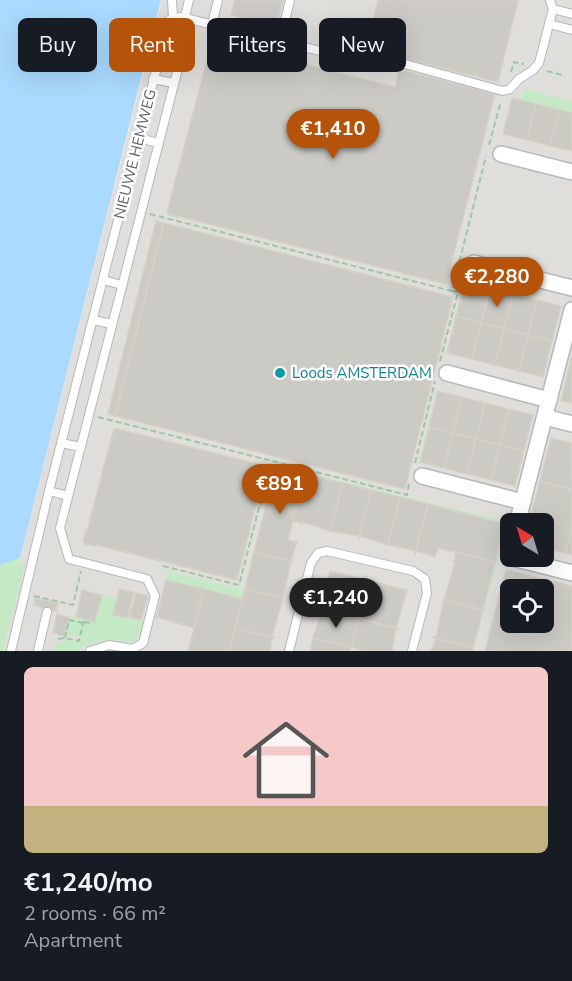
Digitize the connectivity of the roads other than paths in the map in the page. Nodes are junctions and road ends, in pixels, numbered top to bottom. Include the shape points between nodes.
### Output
1 (172, 0) edge
2 (189, 0) edge
3 (218, 0) edge
4 (290, 0) edge
5 (550, 0) edge
6 (553, 9) junction
7 (572, 14) edge
8 (185, 17) junction
9 (173, 18) joint
10 (214, 18) edge
11 (286, 18) edge
12 (207, 23) edge
13 (549, 24) junction
14 (572, 30) edge
15 (307, 48) edge
16 (155, 72) edge
17 (177, 72) edge
18 (153, 79) junction
19 (174, 84) junction
20 (138, 138) junction
21 (159, 143) junction
22 (501, 154) dead end
23 (572, 172) edge
24 (474, 263) dead end
25 (103, 280) junction
26 (122, 285) junction
27 (572, 288) edge
28 (572, 310) edge
29 (93, 320) junction
30 (112, 324) junction
31 (447, 373) dead end
32 (549, 400) junction
33 (545, 417) junction
34 (572, 424) edge
35 (62, 442) junction
36 (81, 447) junction
37 (415, 477) road end
38 (49, 491) junction
39 (68, 496) junction
40 (523, 502) junction
41 (520, 513) edge
42 (548, 567) edge
43 (572, 573) edge
44 (47, 612) road end
45 (139, 650) edge
46 (11, 651) edge
47 (38, 651) edge
48 (90, 651) edge
49 (289, 651) edge
50 (412, 651) edge

1 - 9 lane
2 - 8 lane
3 - 10 lane
4 - 11 lane
5 - 6 lane
6 - 7 lane
6 - 13 lane
8 - 9 lane
8 - 12 lane
13 - 14 lane
13 - 15 lane via 536,68 503,91 394,61 365,62
16 - 18 lane, NIEUWE HEMWEG
17 - 19 lane
18 - 19 lane
18 - 20 lane, NIEUWE HEMWEG
19 - 21 lane
20 - 21 lane
20 - 25 lane, NIEUWE HEMWEG
21 - 26 lane
22 - 23 street
24 - 27 street
25 - 26 lane
25 - 29 lane, NIEUWE HEMWEG
26 - 30 lane
28 - 32 street
29 - 30 lane
29 - 35 lane, NIEUWE HEMWEG
30 - 36 lane
31 - 32 street
32 - 33 street
33 - 34 street
33 - 40 street
35 - 36 lane
35 - 38 lane, NIEUWE HEMWEG
36 - 39 lane
37 - 40 street
38 - 39 lane
38 - 46 lane, NIEUWE HEMWEG
39 - 45 lane via 60,528 69,559 147,579 155,596
40 - 41 street
42 - 43 street
44 - 47 lane
45 - 48 lane via 109,645
49 - 50 lane via 311,563 327,551 412,571 425,579 427,593

